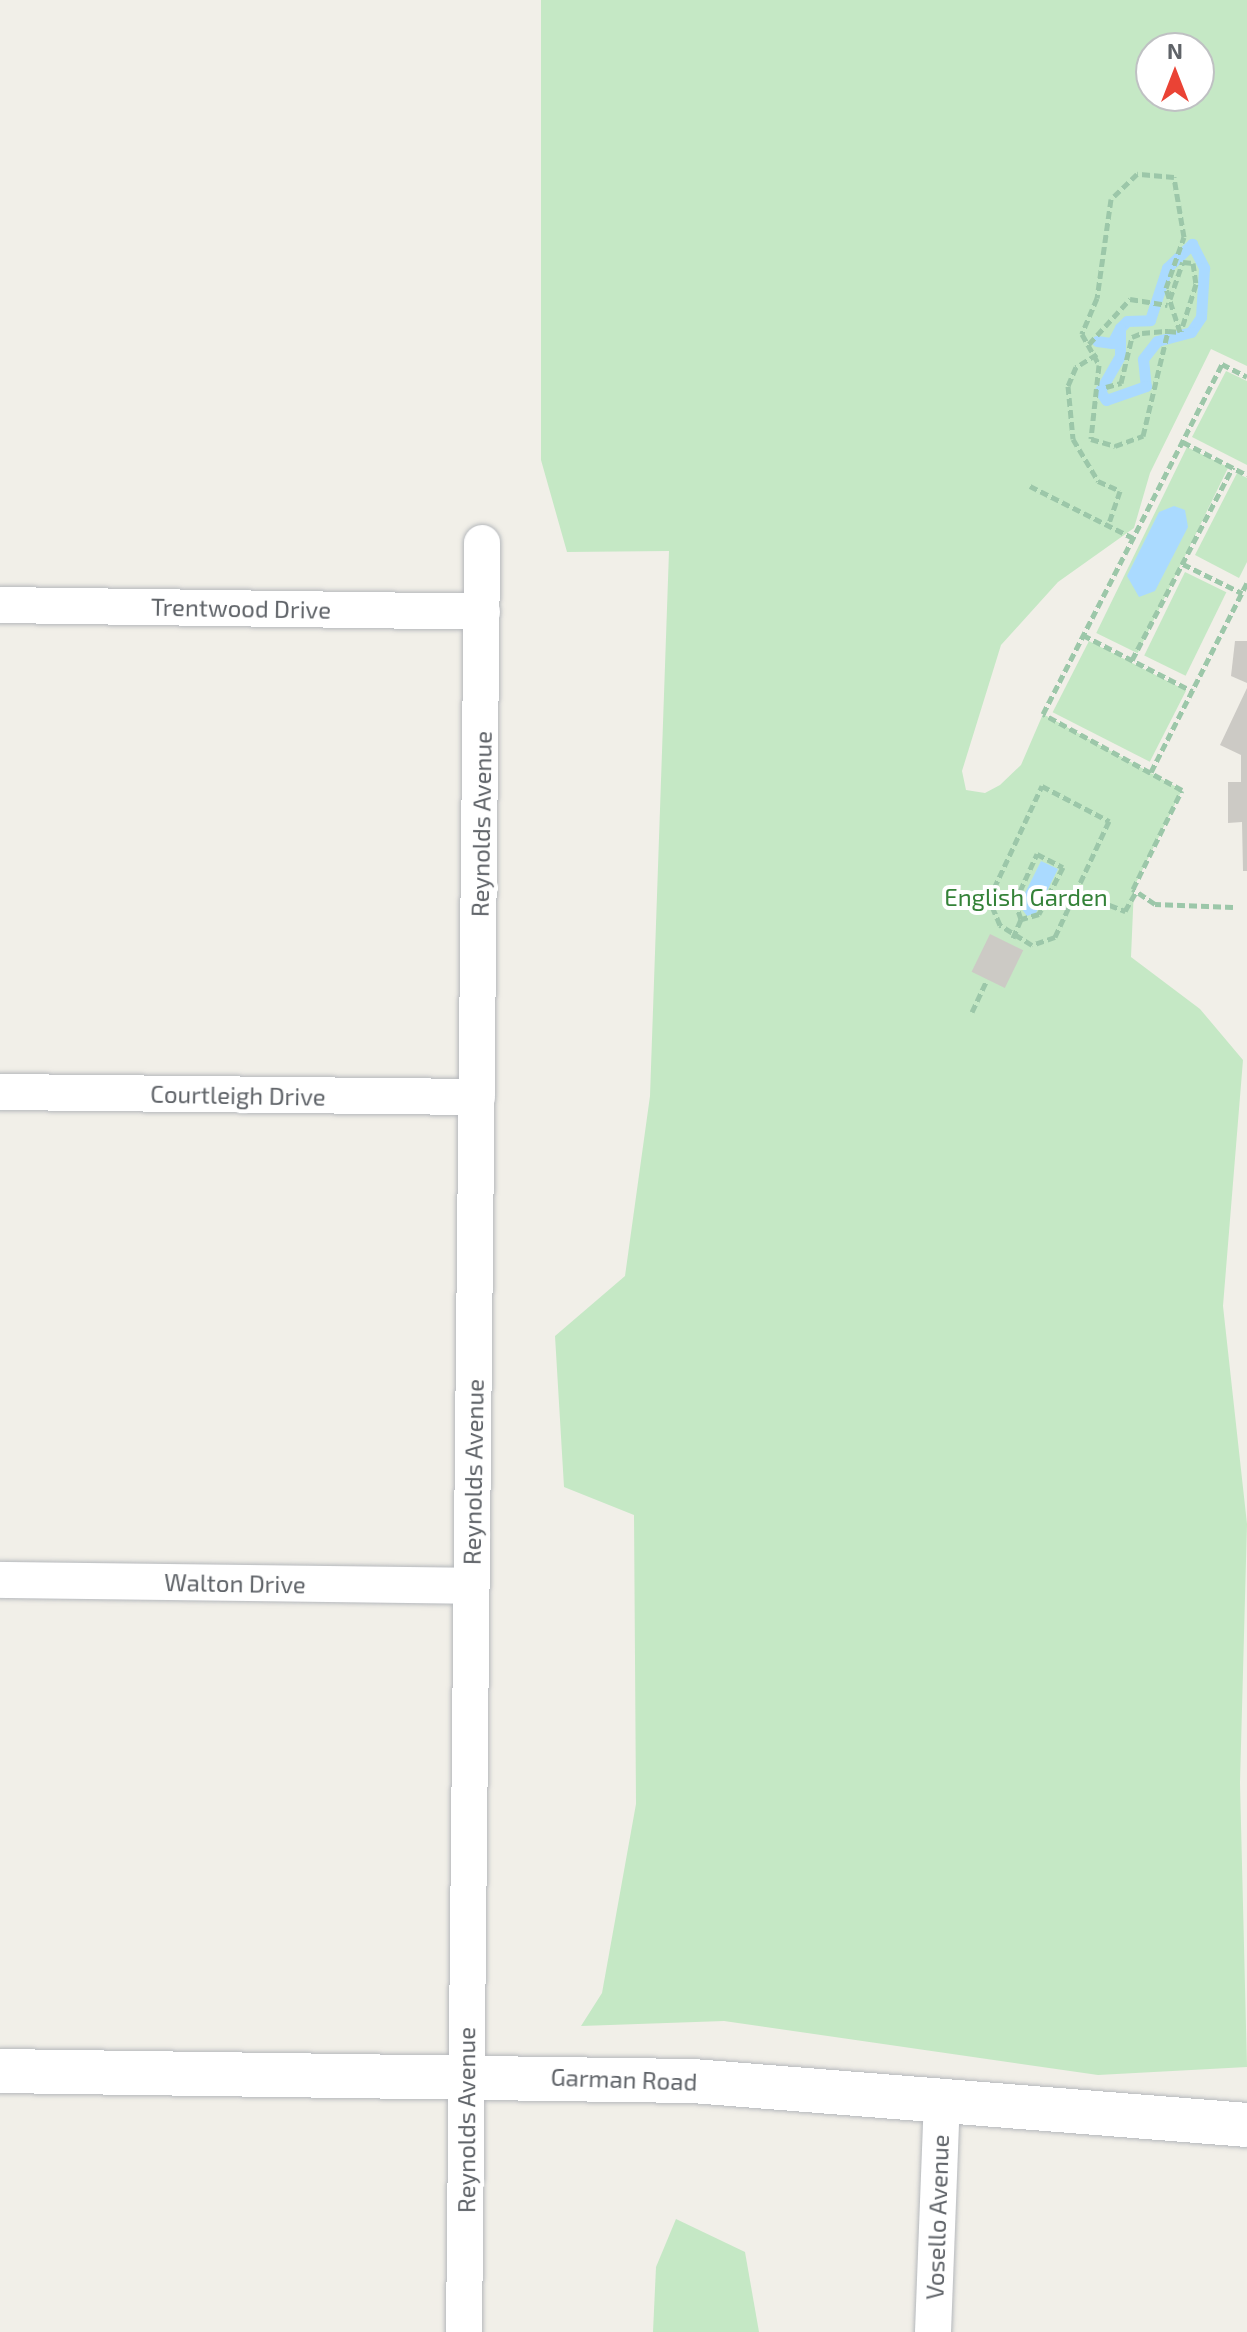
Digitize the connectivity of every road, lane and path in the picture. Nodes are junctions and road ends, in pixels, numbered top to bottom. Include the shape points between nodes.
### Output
1 (1168, 307) junction
2 (1180, 332) junction
3 (1168, 333) junction
4 (1089, 344) junction
5 (1097, 354) junction
6 (1247, 377) edge
7 (1106, 387) dead end
8 (1183, 442) junction
9 (1233, 467) junction
10 (1247, 475) edge
11 (1030, 486) dead end
12 (1108, 525) junction
13 (1133, 538) junction
14 (482, 543) dead end
15 (1183, 564) junction
16 (1247, 583) edge
17 (1242, 593) junction
18 (0, 605) edge
19 (482, 612) junction
20 (1083, 635) junction
21 (1132, 660) junction
22 (1192, 691) junction
23 (1151, 772) junction
24 (1076, 892) junction
25 (1136, 892) junction
26 (1233, 907) dead end
27 (1021, 919) junction
28 (1013, 938) junction
29 (987, 980) dead end
30 (972, 1012) dead end
31 (0, 1092) edge
32 (477, 1097) junction
33 (0, 1580) edge
34 (470, 1586) junction
35 (0, 2071) edge
36 (464, 2073) junction
37 (942, 2102) junction
38 (1247, 2125) edge
39 (464, 2332) edge
40 (933, 2332) edge

1 - 2 path
1 - 2 path via 1183,262 1193,263 1196,284
1 - 4 path via 1130,299
1 - 4 path via 1172,261 1184,237 1174,177 1137,174 1111,199 1097,298 1082,334
2 - 3 path
3 - 5 path via 1143,436 1132,445 1091,439
3 - 7 path via 1132,337 1121,383
4 - 5 path
5 - 12 path via 1076,367 1068,386 1073,439 1083,461 1098,481 1120,491
6 - 8 path via 1222,364
8 - 9 path
8 - 13 path
9 - 10 path
9 - 15 path
11 - 12 path
12 - 13 path
13 - 20 path
14 - 19 street, Reynolds Avenue
15 - 17 path
15 - 21 path
16 - 17 path
17 - 22 path
18 - 19 street, Trentwood Drive
19 - 32 street, Reynolds Avenue
20 - 21 path
20 - 23 path via 1043,714
21 - 22 path
22 - 23 path
23 - 25 path via 1182,790
24 - 25 path via 1125,911
24 - 28 path via 1055,937 1032,945
24 - 28 path via 1109,821 1042,786 989,899
25 - 26 path via 1155,904
27 - 27 path via 1015,902 1037,854 1063,867 1039,914
27 - 28 path
29 - 30 path
31 - 32 street, Courtleigh Drive
32 - 34 street, Reynolds Avenue
33 - 34 street, Walton Drive
34 - 36 street, Reynolds Avenue
35 - 36 street, Garman Road
36 - 37 street, Garman Road
36 - 39 street, Reynolds Avenue
37 - 38 street, Garman Road
37 - 40 street, Vosello Avenue

